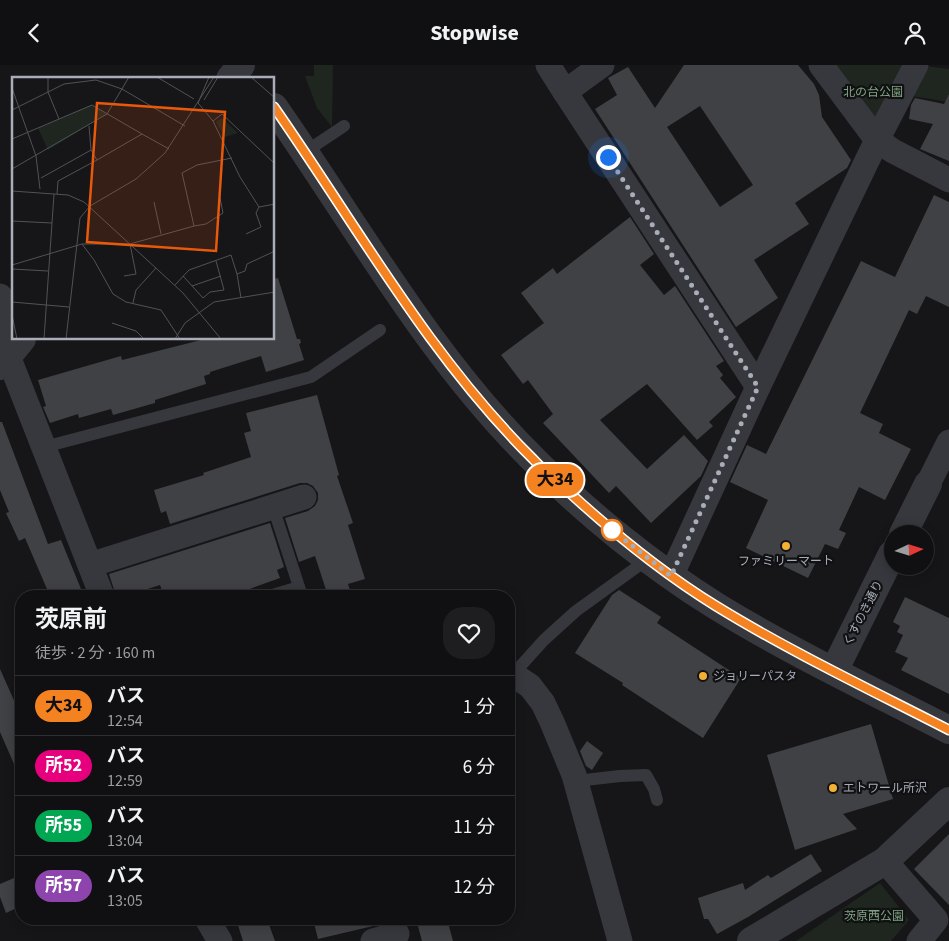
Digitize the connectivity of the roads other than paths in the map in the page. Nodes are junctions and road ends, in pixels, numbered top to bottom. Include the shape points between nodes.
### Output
1 (243, 65) edge
2 (548, 65) edge
3 (602, 65) edge
4 (821, 65) edge
5 (916, 65) edge
6 (232, 77) edge
7 (252, 77) edge
8 (565, 92) junction
9 (275, 108) edge
10 (344, 126) dead end
11 (877, 140) junction
12 (305, 152) junction
13 (949, 179) edge
14 (0, 296) edge
15 (380, 330) dead end
16 (7, 355) edge
17 (758, 387) junction
18 (949, 442) edge
19 (44, 447) junction
20 (928, 484) joint
21 (304, 497) dead end
22 (273, 507) junction
23 (908, 525) edge
24 (648, 559) junction
25 (90, 565) junction
26 (884, 570) edge
27 (671, 576) junction
28 (100, 590) edge
29 (300, 590) edge
30 (834, 671) junction
31 (515, 672) edge
32 (515, 678) edge
33 (949, 730) edge
34 (576, 781) junction
35 (657, 800) dead end
36 (949, 801) edge
37 (885, 861) junction
38 (211, 925) edge
39 (220, 941) edge
40 (620, 941) edge
41 (751, 941) edge
42 (919, 941) edge

1 - 6 street
1 - 7 street
2 - 8 street
3 - 8 street
4 - 11 street
5 - 11 street
8 - 17 street
9 - 12 street
10 - 12 lane
11 - 13 street
11 - 17 street
12 - 24 street via 408,306 497,421 533,460
14 - 16 street
15 - 19 lane via 311,377
16 - 19 street
17 - 27 street
18 - 20 street
19 - 25 street
20 - 23 street
21 - 22 street
22 - 25 street
22 - 29 lane
24 - 27 street
24 - 31 lane via 563,622
25 - 28 street
26 - 30 street, くすのき通り
27 - 30 street via 758,631
30 - 33 street
32 - 34 street via 530,686 543,703
34 - 35 lane via 646,775
34 - 40 street
36 - 37 street
37 - 41 street
37 - 42 street via 936,920
38 - 39 street

